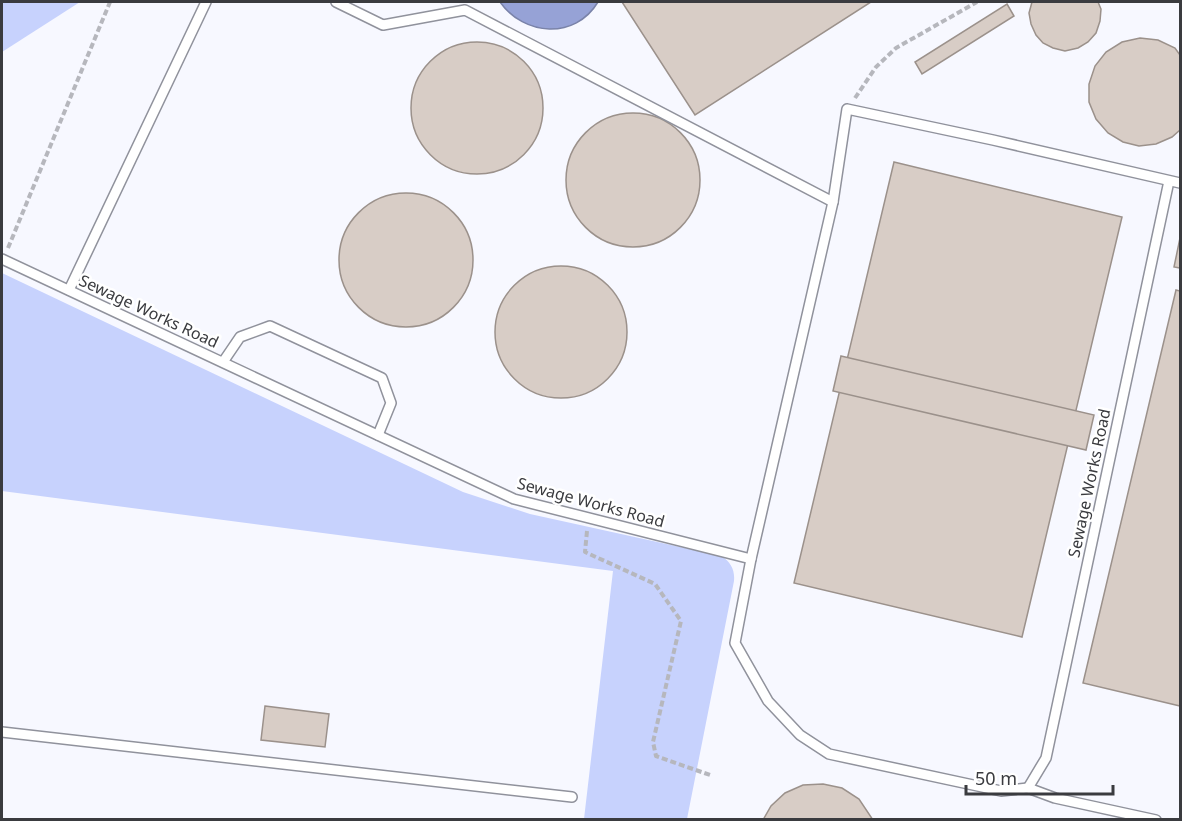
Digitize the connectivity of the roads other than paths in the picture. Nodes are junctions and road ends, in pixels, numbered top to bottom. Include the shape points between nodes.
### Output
1 (206, 2) edge
2 (336, 2) edge
3 (1169, 181) junction
4 (1180, 183) edge
5 (833, 202) junction
6 (2, 259) edge
7 (69, 290) junction
8 (223, 362) junction
9 (378, 435) junction
10 (751, 559) junction
11 (2, 732) edge
12 (1028, 788) junction
13 (572, 797) dead end
14 (1156, 819) edge

1 - 7 lane
2 - 5 lane via 383,25 465,10
3 - 4 lane
3 - 5 lane via 847,109
3 - 12 lane, Sewage Works Road via 1046,758
5 - 10 lane
6 - 7 lane, Sewage Works Road
7 - 8 lane, Sewage Works Road
8 - 9 lane, Sewage Works Road
8 - 9 lane via 240,337 270,326 382,378 391,404
9 - 10 lane, Sewage Works Road via 514,499
10 - 12 lane via 735,643 768,701 800,735 829,754 1001,791
11 - 13 lane
12 - 14 lane via 1055,798

